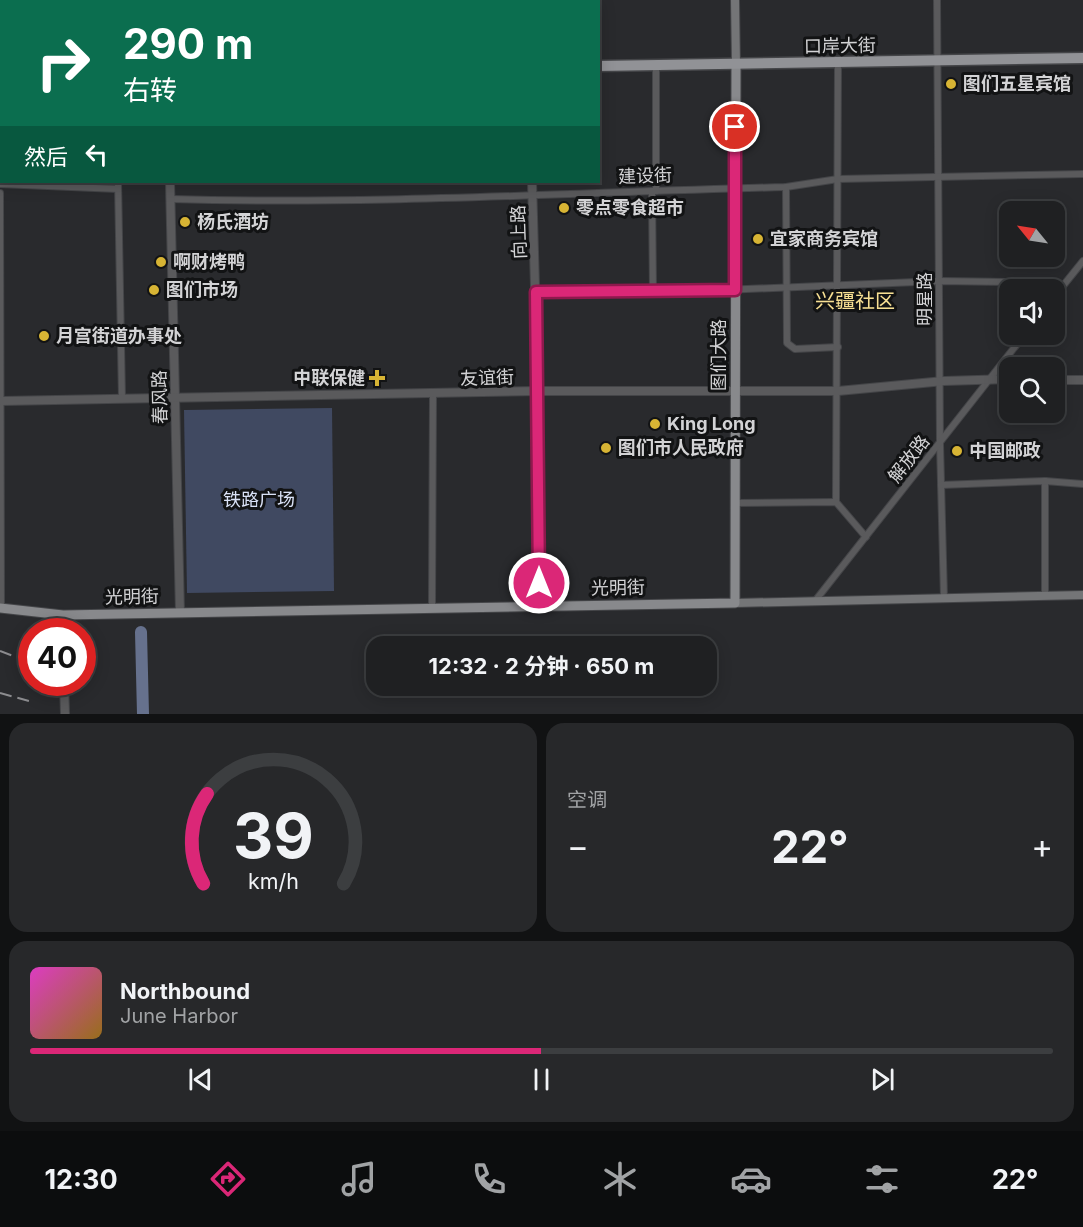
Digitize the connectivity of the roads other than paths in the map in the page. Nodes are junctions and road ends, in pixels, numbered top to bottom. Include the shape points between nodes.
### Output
1 (735, 0) edge
2 (937, 0) edge
3 (1083, 58) edge
4 (938, 61) junction
5 (838, 63) junction
6 (736, 65) junction
7 (600, 66) edge
8 (656, 66) junction
9 (1083, 174) edge
10 (940, 176) junction
11 (838, 179) junction
12 (170, 183) edge
13 (532, 183) edge
14 (0, 184) edge
15 (118, 185) edge
16 (786, 187) junction
17 (735, 188) junction
18 (654, 191) junction
19 (0, 193) edge
20 (532, 194) junction
21 (171, 199) junction
22 (1083, 261) edge
23 (940, 281) junction
24 (999, 282) edge
25 (1065, 283) edge
26 (838, 287) junction
27 (786, 289) junction
28 (735, 290) junction
29 (536, 292) junction
30 (653, 293) junction
31 (1015, 345) edge
32 (838, 347) junction
33 (989, 379) junction
34 (999, 379) edge
35 (1065, 380) edge
36 (1083, 380) edge
37 (940, 381) junction
38 (538, 391) junction
39 (838, 391) junction
40 (735, 393) junction
41 (433, 394) junction
42 (122, 399) junction
43 (175, 399) junction
44 (2, 401) junction
45 (940, 444) junction
46 (1045, 481) junction
47 (1083, 484) edge
48 (941, 485) junction
49 (836, 501) junction
50 (735, 503) junction
51 (866, 537) junction
52 (1083, 595) edge
53 (1045, 596) junction
54 (944, 598) junction
55 (815, 601) junction
56 (735, 603) junction
57 (539, 606) junction
58 (432, 608) junction
59 (1, 609) edge
60 (180, 613) junction
61 (63, 615) joint
62 (64, 696) edge
63 (64, 714) edge

1 - 6 main road, 图们大路
2 - 4 street, 明星路
3 - 4 highway, 口岸大街
4 - 5 highway, 口岸大街
4 - 10 street, 明星路
5 - 6 highway, 口岸大街
5 - 11 street
6 - 8 highway, 口岸大街
6 - 17 main road, 图们大路
7 - 8 highway, 口岸大街
8 - 18 street
9 - 10 street, 建设街
10 - 11 street, 建设街
10 - 23 street, 明星路
11 - 16 street, 建设街
11 - 26 street
12 - 21 street, 春风路
13 - 20 street, 向上路
14 - 15 street
15 - 42 street
16 - 17 street, 建设街
16 - 27 street
17 - 18 street, 建设街
17 - 28 main road, 图们大路
18 - 20 street, 建设街
18 - 30 street
19 - 44 street
20 - 21 street, 建设街 via 269,201
20 - 29 street, 向上路
21 - 43 street, 春风路
22 - 25 street
23 - 24 street
23 - 26 street
23 - 37 street, 明星路
26 - 27 street
26 - 32 street
27 - 28 street
27 - 32 street via 787,343 795,349
28 - 30 street
28 - 40 main road, 图们大路
29 - 30 street
29 - 38 street, 向上路
31 - 33 street, 解放路
32 - 39 street
33 - 34 street, 友谊街
33 - 37 street, 友谊街
33 - 45 street, 解放路
35 - 36 street
37 - 39 street, 友谊街
37 - 45 street, 明星路
38 - 40 street, 友谊街
38 - 41 street, 友谊街
38 - 57 street, 向上路
39 - 40 street, 友谊街
39 - 49 street
40 - 50 main road, 图们大路
41 - 43 street, 友谊街
41 - 58 street
42 - 43 street, 友谊街
42 - 44 street, 友谊街
43 - 60 street, 春风路
44 - 59 street
45 - 48 street, 明星路
45 - 51 street, 解放路
46 - 47 street
46 - 48 street
46 - 53 street
48 - 54 street, 明星路
49 - 50 street
49 - 51 street
50 - 56 main road, 图们大路
51 - 55 street, 解放路
52 - 53 main road, 光明街
53 - 54 main road, 光明街
54 - 55 main road, 光明街
55 - 56 main road, 光明街
56 - 57 main road, 光明街
57 - 58 main road, 光明街
58 - 60 main road, 光明街
59 - 61 main road, 光明街
60 - 61 main road, 光明街
62 - 63 street

